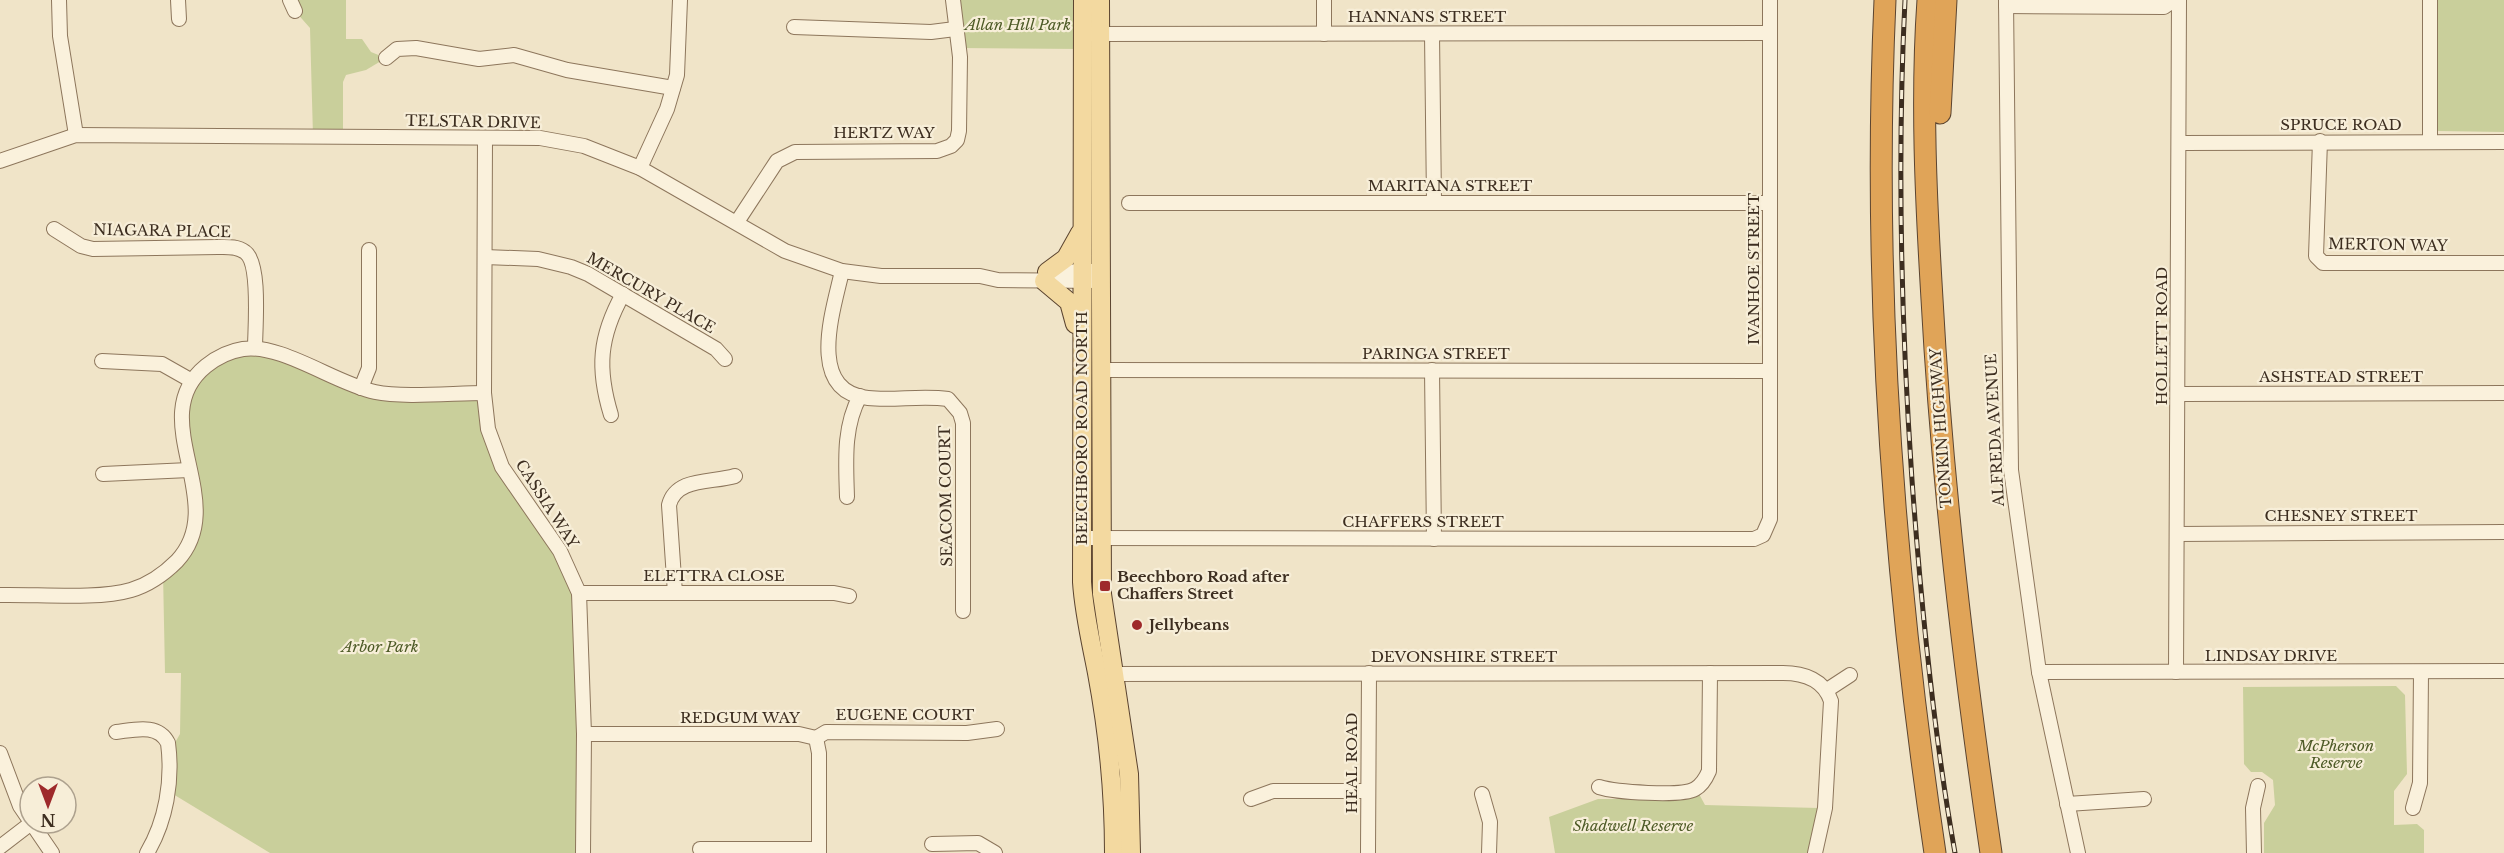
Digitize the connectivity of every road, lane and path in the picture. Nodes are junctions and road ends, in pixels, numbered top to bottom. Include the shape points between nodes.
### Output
1 (59, 0) edge
2 (178, 0) edge
3 (680, 0) edge
4 (953, 0) edge
5 (1083, 0) edge
6 (1100, 0) edge
7 (1324, 0) edge
8 (1770, 0) edge
9 (1883, 0) edge
10 (1928, 0) edge
11 (1946, 0) edge
12 (2174, 0) edge
13 (2179, 0) edge
14 (2430, 0) edge
15 (2006, 3) edge
16 (179, 19) dead end
17 (794, 27) dead end
18 (955, 28) junction
19 (1770, 33) junction
20 (1092, 34) junction
21 (1324, 34) junction
22 (1432, 34) junction
23 (386, 58) dead end
24 (673, 88) junction
25 (76, 135) junction
26 (485, 138) junction
27 (2320, 141) junction
28 (2430, 141) junction
29 (2504, 142) edge
30 (2179, 143) junction
31 (4, 162) edge
32 (640, 168) junction
33 (1434, 202) junction
34 (1129, 203) dead end
35 (1770, 203) junction
36 (737, 222) junction
37 (54, 229) dead end
38 (1082, 231) junction
39 (369, 249) dead end
40 (485, 257) junction
41 (2504, 263) edge
42 (842, 271) junction
43 (1046, 276) junction
44 (1081, 276) junction
45 (1100, 276) junction
46 (624, 294) junction
47 (1934, 338) junction
48 (255, 348) junction
49 (1081, 349) junction
50 (725, 359) dead end
51 (102, 361) dead end
52 (1101, 370) junction
53 (1431, 370) junction
54 (1770, 371) junction
55 (192, 381) junction
56 (360, 388) junction
57 (484, 393) junction
58 (2504, 393) edge
59 (2178, 394) junction
60 (860, 396) junction
61 (611, 416) dead end
62 (189, 470) junction
63 (103, 474) dead end
64 (735, 476) dead end
65 (847, 496) dead end
66 (2504, 532) edge
67 (2178, 534) junction
68 (1763, 535) joint
69 (1092, 538) junction
70 (1434, 539) junction
71 (579, 593) junction
72 (675, 593) junction
73 (0, 595) edge
74 (849, 596) dead end
75 (963, 611) dead end
76 (2504, 671) edge
77 (2039, 672) junction
78 (2176, 672) junction
79 (1369, 673) junction
80 (1710, 673) junction
81 (2421, 673) junction
82 (1106, 674) junction
83 (1850, 675) dead end
84 (1827, 690) junction
85 (997, 729) dead end
86 (116, 732) dead end
87 (584, 734) junction
88 (816, 738) junction
89 (0, 753) edge
90 (2258, 786) dead end
91 (1599, 787) dead end
92 (1368, 791) junction
93 (1482, 794) dead end
94 (1251, 799) dead end
95 (2144, 799) dead end
96 (18, 801) edge
97 (2067, 804) junction
98 (2413, 808) dead end
99 (18, 833) edge
100 (38, 835) edge
101 (932, 844) dead end
102 (0, 847) edge
103 (700, 849) dead end
104 (819, 851) edge
105 (52, 853) edge
106 (147, 853) edge
107 (583, 853) edge
108 (994, 853) edge
109 (1114, 853) edge
110 (1131, 853) edge
111 (1368, 853) edge
112 (1489, 853) edge
113 (1815, 853) edge
114 (1935, 853) edge
115 (1990, 853) edge
116 (2078, 853) edge
117 (2254, 853) edge

1 - 25 street via 60,36
2 - 16 street
3 - 24 street via 679,59
4 - 18 street, HERTZ WAY
5 - 20 main road, BEECHBORO ROAD NORTH
6 - 20 main road, BEECHBORO ROAD NORTH
7 - 21 street
8 - 19 street, IVANHOE STREET
9 - 114 highway via 1881,210 1887,388 1906,624
10 - 47 highway, TONKIN HIGHWAY via 1927,199
11 - 47 highway
12 - 15 street via 2164,7
13 - 30 street, HOLLETT ROAD
14 - 28 street
15 - 77 street, ALFREDA AVENUE via 2008,422 2020,548
17 - 18 street via 931,32
18 - 36 street, HERTZ WAY via 960,57 959,131 951,146 937,151 795,152 777,161
19 - 22 street, HANNANS STREET
19 - 35 street, IVANHOE STREET
20 - 21 street, HANNANS STREET
20 - 38 main road, BEECHBORO ROAD NORTH
20 - 45 main road, BEECHBORO ROAD NORTH
21 - 22 street, HANNANS STREET
22 - 33 street
23 - 24 street via 397,50 416,48 479,59 514,55
24 - 32 street
25 - 26 street, TELSTAR DRIVE
25 - 31 street, TELSTAR DRIVE
26 - 32 street, TELSTAR DRIVE via 540,138 584,146
26 - 40 street, CASSIA WAY
27 - 28 street, SPRUCE ROAD
27 - 30 street, SPRUCE ROAD
27 - 41 street, MERTON WAY via 2316,256 2323,263
28 - 29 street, SPRUCE ROAD
30 - 59 street, HOLLETT ROAD
32 - 36 street, TELSTAR DRIVE
33 - 34 street, MARITANA STREET
33 - 35 street, MARITANA STREET
35 - 54 street, IVANHOE STREET
36 - 42 street, TELSTAR DRIVE via 785,251
37 - 48 street, NIAGARA PLACE via 93,249 218,247 245,252 255,267
38 - 43 main road via 1066,258
38 - 44 main road, BEECHBORO ROAD NORTH
39 - 56 street via 369,368
40 - 46 street, MERCURY PLACE via 555,262
40 - 57 street, CASSIA WAY
42 - 43 street, TELSTAR DRIVE via 998,280
42 - 60 street via 827,351 829,365 840,384
43 - 44 street, TELSTAR DRIVE
43 - 49 main road via 1069,302
44 - 45 street, TELSTAR DRIVE
44 - 49 main road, BEECHBORO ROAD NORTH
45 - 52 main road, BEECHBORO ROAD NORTH
46 - 50 street, MERCURY PLACE via 716,349
46 - 61 street via 611,315 604,343 602,379
47 - 115 highway, TONKIN HIGHWAY via 1950,541
48 - 55 street via 234,351 213,361
48 - 56 street
49 - 69 main road, BEECHBORO ROAD NORTH
51 - 55 street via 162,364
52 - 53 street, PARINGA STREET
52 - 69 main road, BEECHBORO ROAD NORTH
53 - 54 street, PARINGA STREET
53 - 70 street
54 - 68 street, IVANHOE STREET via 1770,519
55 - 62 street via 182,422
56 - 57 street via 378,393
57 - 71 street, CASSIA WAY via 488,429 502,467 560,551
58 - 59 street, ASHSTEAD STREET
59 - 67 street, HOLLETT ROAD
60 - 65 street via 847,434
60 - 75 street, SEACOM COURT via 948,399 960,413
62 - 63 street
62 - 73 street via 197,507 195,529 180,558 160,575 120,592
64 - 72 street via 681,486 670,498
66 - 67 street, CHESNEY STREET
67 - 78 street, HOLLETT ROAD
68 - 70 street, CHAFFERS STREET via 1754,539
69 - 70 street, CHAFFERS STREET
69 - 82 main road, BEECHBORO ROAD NORTH via 1084,608
71 - 72 street, ELETTRA CLOSE
71 - 87 street, CASSIA WAY
72 - 74 street, ELETTRA CLOSE
76 - 81 street, LINDSAY DRIVE
77 - 78 street, LINDSAY DRIVE
77 - 97 street, ALFREDA AVENUE
78 - 81 street, LINDSAY DRIVE
79 - 80 street, DEVONSHIRE STREET
79 - 82 street, DEVONSHIRE STREET
79 - 92 street, HEAL ROAD
80 - 84 street, DEVONSHIRE STREET via 1793,673 1811,678
80 - 91 street via 1709,771 1701,784 1686,792 1616,792
81 - 98 street via 2420,783
82 - 109 main road, BEECHBORO ROAD NORTH
82 - 110 main road, BEECHBORO ROAD NORTH via 1130,774
83 - 84 street
84 - 113 street via 1832,716 1825,808
85 - 88 street, EUGENE COURT via 967,733 826,732
86 - 106 street via 148,729 165,737 168,743 165,810
87 - 88 street, REDGUM WAY via 799,734
87 - 107 street, CASSIA WAY
88 - 104 street, REDGUM WAY
89 - 96 street
90 - 117 street via 2253,808
92 - 94 street via 1273,791
92 - 111 street, HEAL ROAD
93 - 112 street via 1490,822
95 - 97 street
97 - 116 street, ALFREDA AVENUE
99 - 102 street
100 - 105 street
101 - 108 street via 978,843
103 - 104 street

